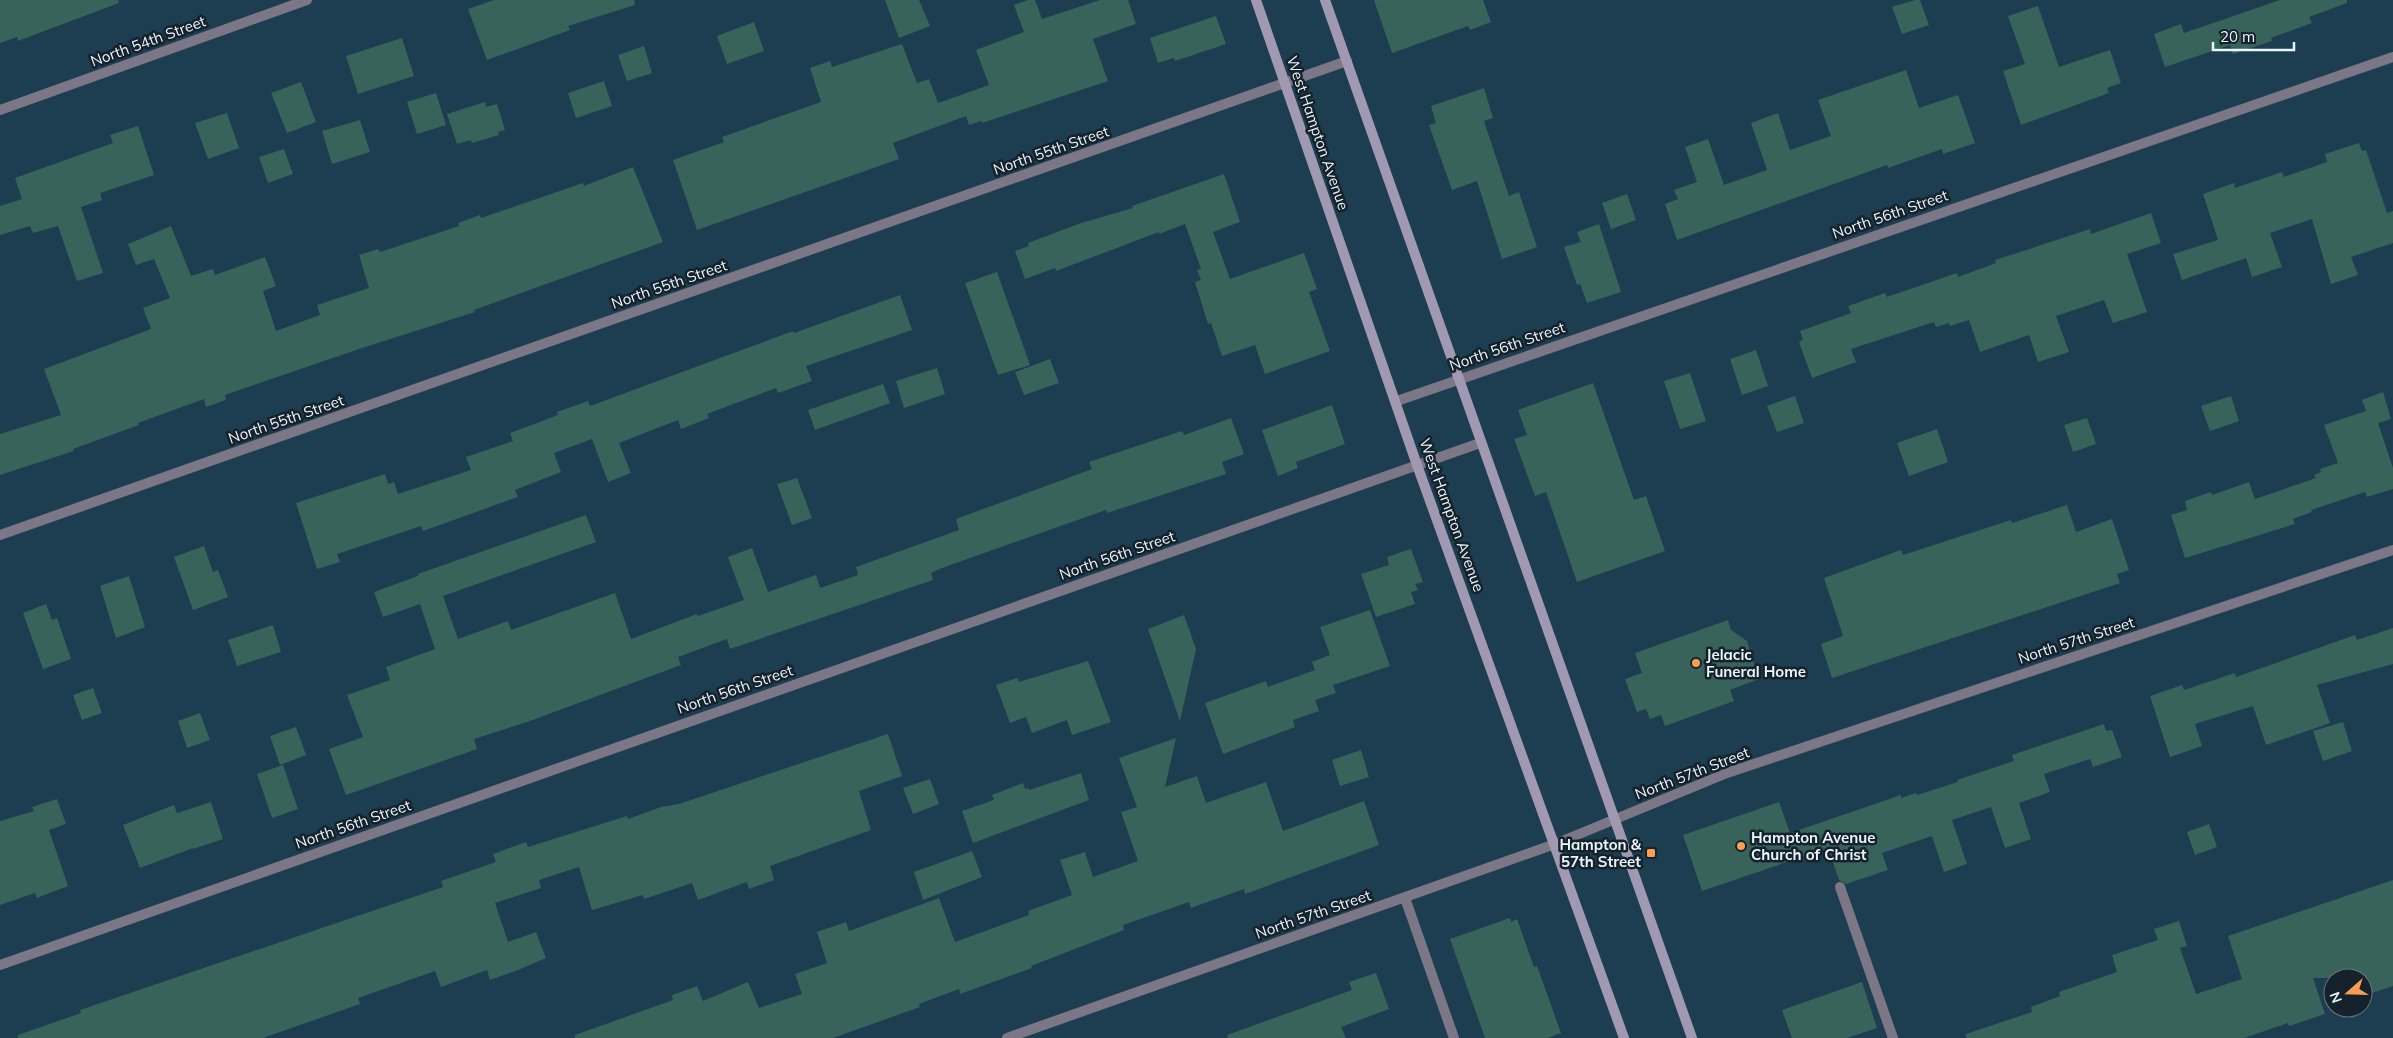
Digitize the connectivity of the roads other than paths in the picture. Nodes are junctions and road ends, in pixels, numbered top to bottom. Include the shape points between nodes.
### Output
1 (307, 0) edge
2 (1256, 0) edge
3 (1325, 0) edge
4 (2393, 57) edge
5 (1347, 61) junction
6 (1285, 84) junction
7 (0, 110) edge
8 (1459, 379) junction
9 (1397, 402) junction
10 (1480, 443) junction
11 (1417, 465) junction
12 (0, 535) edge
13 (2393, 550) edge
14 (1614, 820) junction
15 (1555, 844) junction
16 (1840, 887) dead end
17 (1405, 898) junction
18 (0, 964) edge
19 (1008, 1038) edge
20 (1454, 1038) edge
21 (1624, 1038) edge
22 (1692, 1038) edge
23 (1893, 1038) edge

1 - 7 street, North 54th Street
2 - 6 main road, West Hampton Avenue
3 - 5 main road
4 - 8 street, North 56th Street
5 - 6 street, North 55th Street
5 - 8 main road
6 - 9 main road, West Hampton Avenue
6 - 12 street, North 55th Street
8 - 9 street, North 56th Street
8 - 10 main road
9 - 11 main road, West Hampton Avenue
10 - 11 street, North 56th Street
10 - 14 main road
11 - 15 main road, West Hampton Avenue
11 - 18 street, North 56th Street
13 - 14 street, North 57th Street via 1727,773
14 - 15 street, North 57th Street
14 - 22 main road
15 - 17 street, North 57th Street
15 - 21 main road, West Hampton Avenue
16 - 23 street
17 - 19 street, North 57th Street
17 - 20 street

